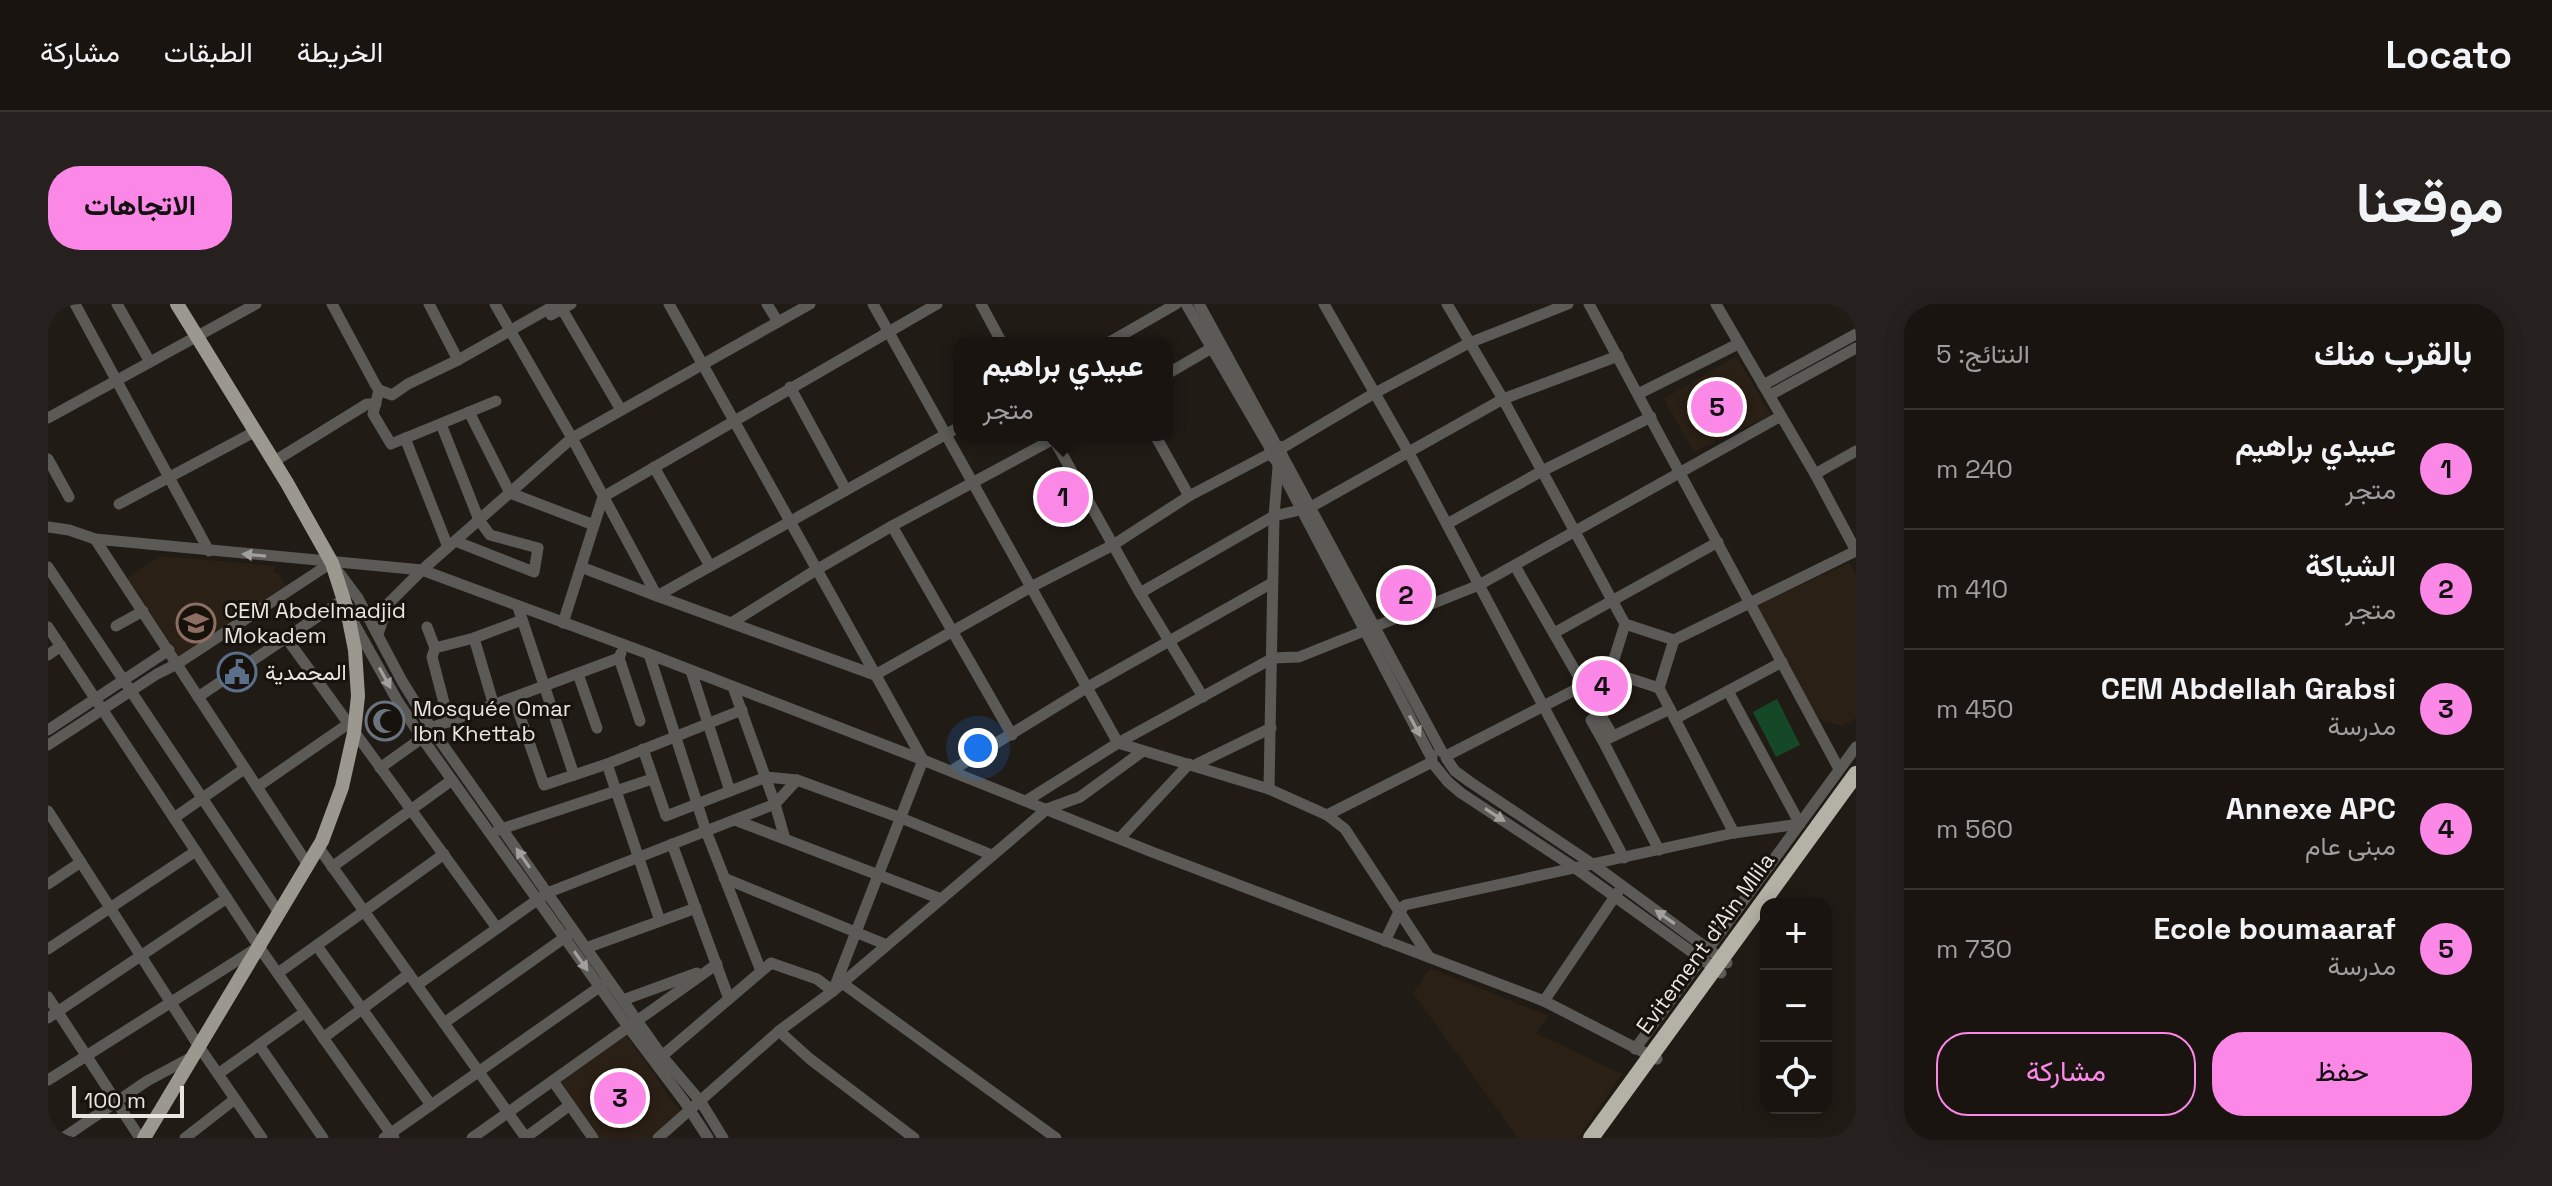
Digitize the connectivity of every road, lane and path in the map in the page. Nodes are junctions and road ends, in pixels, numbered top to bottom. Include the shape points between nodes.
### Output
1 (75, 304) edge
2 (117, 304) edge
3 (177, 304) edge
4 (332, 304) edge
5 (429, 304) edge
6 (495, 304) edge
7 (669, 304) edge
8 (767, 304) edge
9 (810, 304) edge
10 (873, 304) edge
11 (937, 304) edge
12 (981, 304) edge
13 (1176, 304) edge
14 (1186, 304) edge
15 (1199, 304) edge
16 (1324, 304) edge
17 (1447, 304) edge
18 (1568, 304) edge
19 (1589, 304) edge
20 (1716, 304) edge
21 (250, 305) edge
22 (564, 306) edge
23 (537, 313) edge
24 (778, 322) junction
25 (888, 331) junction
26 (512, 334) junction
27 (1856, 334) edge
28 (196, 337) junction
29 (999, 337) edge
30 (1118, 337) edge
31 (1469, 343) junction
32 (1738, 344) junction
33 (1216, 345) junction
34 (1856, 348) edge
35 (1618, 356) junction
36 (458, 360) junction
37 (150, 362) junction
38 (703, 365) junction
39 (1173, 370) edge
40 (117, 380) junction
41 (408, 384) junction
42 (790, 387) junction
43 (379, 390) junction
44 (1767, 390) junction
45 (1373, 394) junction
46 (1638, 394) junction
47 (1503, 399) junction
48 (496, 401) dead end
49 (376, 404) junction
50 (621, 410) junction
51 (469, 412) junction
52 (1781, 416) junction
53 (1651, 417) junction
54 (48, 418) edge
55 (733, 420) junction
56 (441, 424) junction
57 (953, 431) edge
58 (254, 432) junction
59 (946, 435) junction
60 (405, 438) junction
61 (572, 438) junction
62 (1046, 441) edge
63 (1058, 441) edge
64 (1158, 441) edge
65 (1856, 451) edge
66 (1409, 453) junction
67 (1276, 454) junction
68 (48, 459) edge
69 (273, 462) junction
70 (654, 467) junction
71 (1542, 471) junction
72 (1681, 473) junction
73 (1815, 474) junction
74 (170, 477) junction
75 (971, 483) junction
76 (846, 490) junction
77 (510, 493) junction
78 (1189, 496) junction
79 (69, 497) dead end
80 (603, 497) junction
81 (119, 504) dead end
82 (1304, 509) junction
83 (1274, 516) junction
84 (479, 520) junction
85 (790, 521) junction
86 (1447, 524) junction
87 (594, 525) junction
88 (892, 526) junction
89 (48, 527) edge
90 (1575, 531) junction
91 (95, 539) junction
92 (1718, 542) junction
93 (451, 544) junction
94 (1113, 545) junction
95 (209, 551) junction
96 (1856, 551) edge
97 (332, 563) junction
98 (710, 566) junction
99 (1515, 566) junction
100 (48, 567) edge
101 (581, 567) junction
102 (422, 570) junction
103 (816, 570) junction
104 (1272, 583) junction
105 (1479, 585) junction
106 (1031, 587) junction
107 (1140, 593) junction
108 (657, 596) junction
109 (1613, 602) junction
110 (1751, 602) junction
111 (345, 604) junction
112 (518, 607) junction
113 (143, 611) junction
114 (522, 620) junction
115 (733, 622) junction
116 (563, 623) junction
117 (1625, 624) junction
118 (116, 626) dead end
119 (48, 627) edge
120 (427, 627) dead end
121 (1369, 627) junction
122 (953, 630) junction
123 (1554, 633) junction
124 (378, 634) junction
125 (474, 638) junction
126 (287, 639) junction
127 (1674, 640) junction
128 (1169, 643) junction
129 (623, 645) junction
130 (61, 646) junction
131 (435, 648) junction
132 (169, 650) junction
133 (649, 654) junction
134 (48, 655) edge
135 (619, 658) junction
136 (1273, 658) junction
137 (1782, 662) junction
138 (177, 664) junction
139 (691, 671) junction
140 (1610, 672) junction
141 (578, 674) junction
142 (875, 675) junction
143 (123, 681) junction
144 (544, 685) junction
145 (1584, 685) junction
146 (733, 687) junction
147 (1086, 688) junction
148 (1659, 688) junction
149 (1728, 691) junction
150 (130, 692) junction
151 (198, 697) junction
152 (1203, 697) junction
153 (96, 699) junction
154 (514, 699) junction
155 (1544, 705) junction
156 (494, 706) junction
157 (103, 710) junction
158 (742, 710) junction
159 (1673, 714) junction
160 (640, 721) dead end
161 (449, 722) junction
162 (708, 723) junction
163 (351, 728) junction
164 (431, 728) junction
165 (597, 728) dead end
166 (1271, 728) junction
167 (48, 730) edge
168 (1012, 735) junction
169 (675, 736) junction
170 (422, 738) junction
171 (1608, 738) junction
172 (1118, 743) junction
173 (48, 745) edge
174 (1856, 747) edge
175 (643, 749) junction
176 (1143, 751) junction
177 (1439, 759) junction
178 (923, 760) junction
179 (607, 764) junction
180 (1192, 764) junction
181 (380, 768) junction
182 (244, 769) junction
183 (1839, 769) junction
184 (951, 771) junction
185 (1856, 774) edge
186 (574, 775) junction
187 (766, 777) junction
188 (652, 779) junction
189 (452, 780) junction
190 (797, 780) junction
191 (257, 787) junction
192 (1269, 789) junction
193 (1856, 790) edge
194 (615, 791) junction
195 (730, 791) junction
196 (202, 797) junction
197 (1026, 801) junction
198 (697, 804) junction
199 (775, 804) junction
200 (411, 809) junction
201 (1047, 809) junction
202 (49, 814) edge
203 (1327, 815) junction
204 (174, 818) junction
205 (901, 818) junction
206 (735, 820) junction
207 (1800, 824) junction
208 (496, 831) junction
209 (706, 831) junction
210 (1734, 833) junction
211 (1120, 838) junction
212 (785, 839) junction
213 (672, 844) junction
214 (319, 848) junction
215 (1659, 850) junction
216 (196, 851) junction
217 (444, 854) junction
218 (992, 855) junction
219 (637, 857) junction
220 (1624, 858) junction
221 (81, 862) junction
222 (308, 865) junction
223 (1594, 865) junction
224 (332, 867) junction
225 (1575, 868) junction
226 (879, 874) junction
227 (724, 878) junction
228 (48, 884) edge
229 (1618, 892) junction
230 (542, 896) junction
231 (227, 898) junction
232 (1775, 898) edge
233 (941, 899) junction
234 (110, 907) junction
235 (696, 908) junction
236 (364, 911) junction
237 (1399, 912) junction
238 (279, 913) junction
239 (1760, 917) edge
240 (660, 921) junction
241 (497, 928) junction
242 (856, 931) junction
243 (569, 934) junction
244 (1385, 941) junction
245 (887, 945) junction
246 (317, 946) junction
247 (259, 947) junction
248 (586, 948) junction
249 (48, 949) edge
250 (140, 955) junction
251 (1429, 958) junction
252 (1716, 962) junction
253 (714, 966) junction
254 (761, 971) junction
255 (278, 973) junction
256 (409, 974) junction
257 (604, 984) junction
258 (417, 985) junction
259 (838, 985) junction
260 (48, 997) edge
261 (729, 999) junction
262 (623, 1000) junction
263 (1544, 1001) junction
264 (171, 1002) junction
265 (362, 1009) junction
266 (305, 1012) junction
267 (53, 1014) edge
268 (444, 1023) junction
269 (633, 1025) junction
270 (779, 1031) junction
271 (323, 1038) junction
272 (259, 1045) junction
273 (194, 1052) junction
274 (1647, 1055) junction
275 (87, 1056) junction
276 (662, 1056) junction
277 (478, 1071) junction
278 (218, 1074) junction
279 (48, 1080) edge
280 (553, 1081) junction
281 (235, 1099) junction
282 (116, 1102) junction
283 (701, 1102) junction
284 (431, 1105) junction
285 (570, 1105) junction
286 (691, 1110) junction
287 (508, 1113) junction
288 (389, 1136) edge
289 (63, 1138) edge
290 (142, 1138) edge
291 (185, 1138) edge
292 (262, 1138) edge
293 (323, 1138) edge
294 (472, 1138) edge
295 (526, 1138) edge
296 (593, 1138) edge
297 (658, 1138) edge
298 (708, 1138) edge
299 (723, 1138) edge
300 (914, 1138) edge
301 (1056, 1138) edge
302 (1591, 1138) edge
303 (1602, 1138) edge

1 - 40 street
2 - 37 street
3 - 28 main road
4 - 43 street
5 - 36 street
6 - 26 street
7 - 38 street
8 - 24 street
9 - 24 street
10 - 25 street
11 - 25 street
12 - 29 street
13 - 30 street
14 - 33 street
15 - 33 street
16 - 45 street
17 - 31 street
18 - 31 street
19 - 35 street
20 - 32 street
21 - 28 street
22 - 23 street
22 - 50 street
23 - 26 street
24 - 38 street
25 - 42 street
25 - 59 street
26 - 36 street
26 - 41 street via 438,378
26 - 61 street
27 - 44 street
28 - 37 street
28 - 58 main road
31 - 45 street
31 - 47 street
32 - 44 street
32 - 46 street
33 - 39 street
33 - 67 street
34 - 44 street
35 - 46 street
35 - 47 street
36 - 41 street
37 - 40 street
38 - 50 street
38 - 55 street
40 - 54 street
40 - 74 street
41 - 43 street via 392,395
42 - 55 street
42 - 76 street
43 - 49 street
44 - 52 street
45 - 66 street
45 - 67 street
46 - 53 street
47 - 66 street
47 - 71 street
48 - 51 street
49 - 60 street via 373,414 391,444
49 - 69 street via 367,404
50 - 61 street
51 - 56 street
51 - 77 street
52 - 72 street
52 - 73 street
53 - 71 street
53 - 72 street
55 - 70 street
55 - 85 street
56 - 60 street
56 - 84 street
57 - 59 street
58 - 69 main road
58 - 74 street
59 - 75 street
59 - 76 street
60 - 93 street
61 - 77 street
61 - 80 street
62 - 75 street
63 - 94 street
64 - 78 street
65 - 73 street
66 - 82 street
66 - 86 street
67 - 78 street
67 - 82 street
67 - 83 street
68 - 79 street
69 - 97 main road
70 - 80 street
70 - 98 street
71 - 86 street
71 - 90 street
72 - 90 street
72 - 92 street
73 - 96 street
74 - 81 street
74 - 95 street
75 - 88 street
75 - 106 street
76 - 85 street
77 - 84 street
77 - 87 street
78 - 94 street
80 - 87 street
80 - 108 street
82 - 83 street
82 - 121 street
83 - 104 street
83 - 107 street
84 - 93 street
84 - 93 street via 490,535 538,548 534,572
85 - 98 street
85 - 103 street
86 - 105 street
87 - 101 street
88 - 103 street
88 - 122 street
89 - 91 street
90 - 99 street
90 - 109 street
91 - 95 street
91 - 113 street
92 - 109 street
92 - 110 street
93 - 102 street
94 - 106 street
94 - 107 street
97 -> 95 street
96 - 110 street
97 - 102 street
97 - 111 main road
97 - 124 street
97 - 138 street
98 - 108 street
99 - 105 street
99 - 123 street
100 - 143 street
101 - 108 street
101 - 116 street
102 - 112 street
102 - 124 street via 389,603
103 - 115 street
103 - 142 street
104 - 128 street
104 - 136 street
105 - 121 street
105 - 155 street
106 - 122 street
106 - 147 street
107 - 128 street
108 - 115 street
109 - 117 street
109 - 123 street
110 - 127 street
110 - 137 street
111 - 126 street
111 - 163 main road via 358,696
111 -> 170 street
112 - 114 street
112 - 116 street
113 - 118 street
113 - 132 street
114 - 125 street
114 - 144 street
115 - 142 street
116 - 129 street
117 - 127 street
117 - 140 street
119 - 130 street
120 - 131 street
121 - 136 street via 1299,657
121 - 177 street
122 - 142 street
122 - 168 street
123 - 145 street
124 - 164 street
125 - 131 street
125 - 156 street
126 - 151 street
126 - 163 street
127 - 148 street
128 - 147 street
128 - 152 street
129 - 133 street
129 - 135 street
130 - 134 street
130 - 153 street
131 - 161 street via 432,657
132 - 138 street
132 - 143 street
133 - 139 street
133 - 169 street
135 - 141 street
135 - 160 street
136 - 152 street
136 - 166 street
137 - 149 street
137 - 183 street
138 - 150 street
138 - 151 street
139 - 146 street
139 - 162 street
140 - 145 street
140 - 148 street
141 - 144 street
141 - 165 street
142 - 178 street
143 - 150 street
143 - 153 street
144 - 154 street
144 - 186 street
145 - 155 street
145 - 171 street
146 - 158 street
146 - 178 street
147 - 168 street
147 - 172 street
148 - 159 street
149 - 159 street
149 - 207 street
150 - 157 street
150 - 196 street
151 - 182 street
152 - 172 street
153 - 157 street
153 - 167 street
154 - 156 street
154 - 186 street via 544,785
155 - 177 street
155 - 220 street
156 - 161 street
157 - 173 street
157 - 204 street
158 - 162 street
158 - 187 street
159 - 171 street
159 - 210 street
161 - 164 street
162 - 169 street
162 - 195 street
163 - 181 street
163 - 191 street
163 - 214 main road via 342,787
164 - 170 street
164 - 208 street
166 - 180 street
166 - 192 street
168 - 184 street
169 - 175 street
169 - 198 street
170 - 181 street
170 - 189 street
171 - 215 street
172 - 176 street
172 - 197 street
174 - 183 street
175 - 179 street
175 - 188 street
176 - 180 street
176 - 201 street via 1080,797
177 - 203 street
177 - 223 street
177 -> 225 street via 1448,782 1461,793
178 - 184 street
178 - 205 street
179 - 186 street
179 - 194 street
180 - 192 street
180 - 211 street
181 - 200 street
182 - 191 street
182 - 196 street
183 - 207 street
184 - 197 street
185 - 252 highway, Evitement d'Ain Mlila
187 - 190 street
187 - 195 street
187 - 199 street
188 - 194 street
188 - 198 street via 666,816
189 - 200 street
189 - 208 street
190 - 199 street
190 - 205 street
191 - 222 street
192 - 203 street
193 - 232 highway, Evitement d'Ain Mlila
194 - 208 street
194 - 219 street
195 - 198 street
196 - 204 street
196 - 238 street
197 - 201 street
198 - 209 street
199 - 206 street
199 - 212 street
200 - 217 street
200 - 224 street
201 - 211 street
201 - 218 street
202 - 221 street
203 - 237 street via 1345,829
204 - 216 street
205 - 218 street
205 - 226 street
206 - 209 street
206 - 212 street
207 - 210 street
207 - 252 street
208 - 230 street
209 - 213 street
209 - 227 street
210 - 215 street
211 - 244 street
212 - 226 street
213 - 219 street
213 - 235 street
214 - 222 main road
214 - 224 street
215 - 220 street
216 - 231 street
216 - 234 street
217 - 236 street
217 - 241 street
218 - 233 street
219 - 230 street
219 - 240 street
220 - 223 street
221 - 228 street
221 - 234 street
222 - 238 main road
223 - 225 street
223 - 229 street
224 - 236 street
225 - 229 street
225 - 237 street via 1405,905
226 - 233 street
226 - 242 street
227 - 242 street
227 - 254 street
229 - 252 street
229 - 263 street
230 - 241 street
230 - 243 street
231 - 247 street
231 - 250 street
233 - 245 street
234 - 249 street
234 - 250 street
235 - 240 street
235 - 253 street
236 - 246 street
236 - 256 street
237 - 244 street
237 - 251 street
238 - 247 main road
239 - 252 highway, Evitement d'Ain Mlila
240 - 248 street
241 - 258 street
242 - 245 street
242 - 259 street
243 - 248 street
243 -> 257 street
243 - 268 street
244 - 251 street
245 - 259 street
246 - 255 street
246 - 265 street
247 - 255 street
247 - 264 street
247 - 273 main road
248 - 257 street
250 - 264 street
250 - 267 street
251 - 263 street
252 - 274 highway, Evitement d'Ain Mlila
253 - 261 street
253 - 262 street
253 - 269 street
254 - 259 street via 771,963
254 - 261 street
255 - 266 street
256 - 258 street
256 - 265 street
257 - 262 street
257 - 269 street
257 - 277 street
258 - 268 street
259 - 270 street
259 - 301 street
260 - 267 street
261 - 276 street
262 - 269 street
263 - 274 street
264 - 273 street
264 - 275 street
265 - 271 street
265 - 284 street
266 - 271 street
266 - 272 street
267 - 275 street
268 - 277 street
269 - 276 street
269 - 280 street
269 - 286 street
270 - 283 street
270 - 300 street
271 - 288 street
272 - 278 street
272 - 293 street
273 - 278 street
273 - 282 street
273 - 290 main road
274 - 302 highway, Evitement d'Ain Mlila
274 - 303 highway, Evitement d'Ain Mlila
275 - 279 street
275 - 282 street
276 - 283 street
277 - 284 street
277 - 287 street
278 - 281 street
280 - 285 street
280 - 287 street
281 - 291 street
281 - 292 street
282 - 289 street
282 - 290 street
283 - 286 street
283 - 299 street
284 - 288 street
285 - 295 street
285 - 296 street
286 - 297 street
286 - 298 street
287 - 294 street
287 - 295 street

